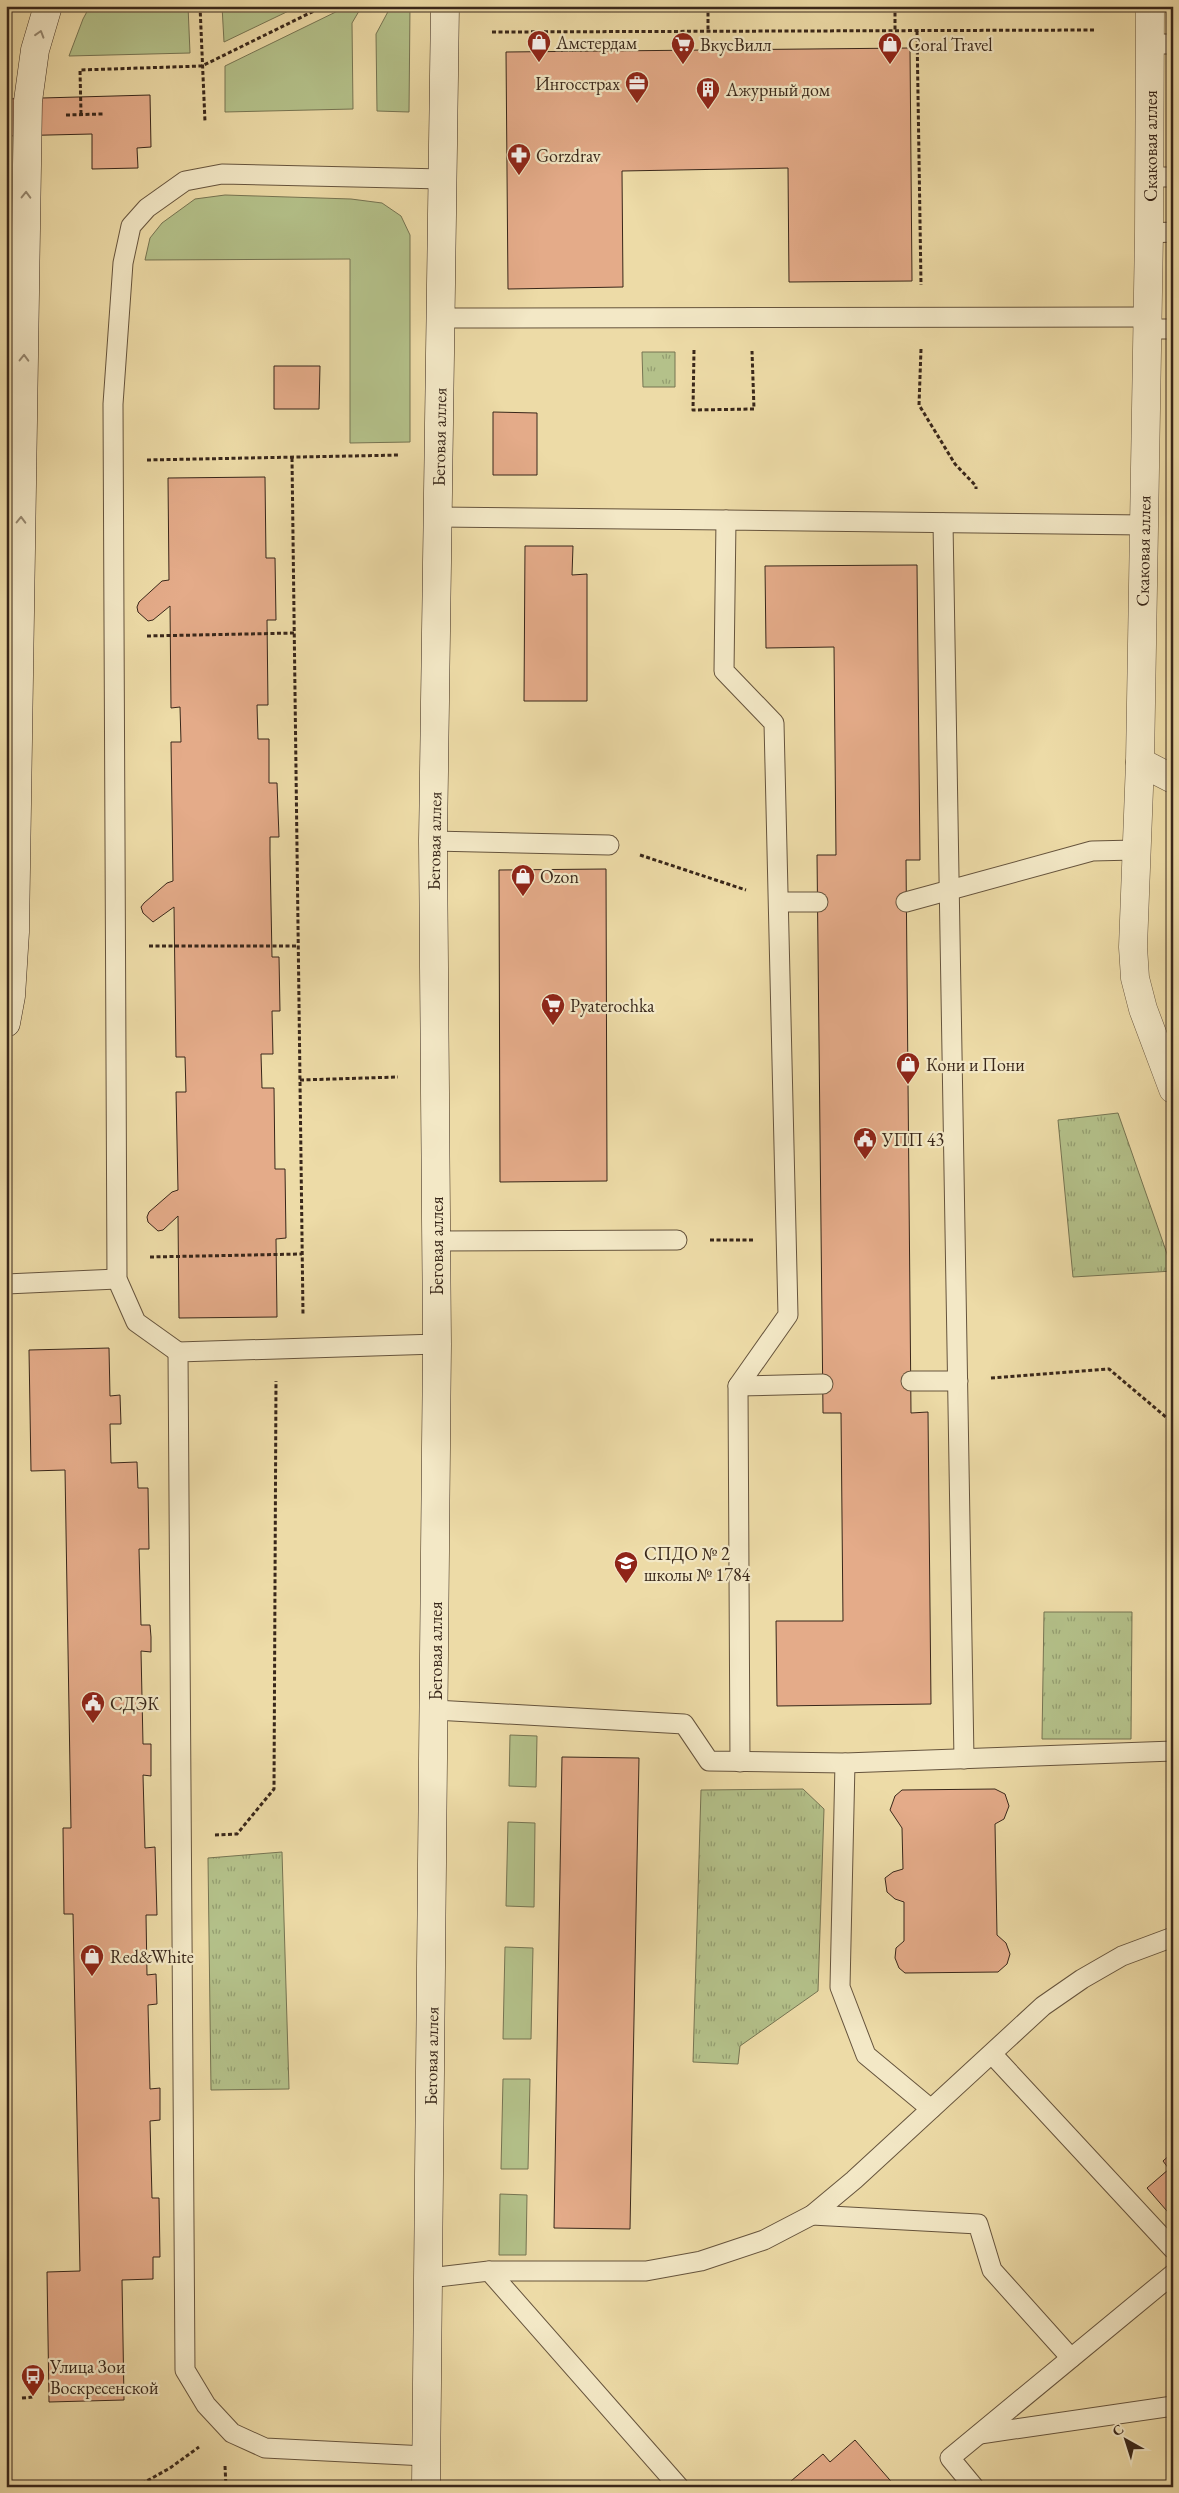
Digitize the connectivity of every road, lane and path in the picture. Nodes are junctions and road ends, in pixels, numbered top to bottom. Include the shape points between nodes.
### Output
1 (48, 6) edge
2 (200, 6) edge
3 (324, 6) edge
4 (445, 6) edge
5 (708, 6) edge
6 (895, 6) edge
7 (1150, 6) edge
8 (895, 30) junction
9 (1096, 30) dead end
10 (708, 31) junction
11 (492, 32) dead end
12 (1162, 44) edge
13 (202, 66) junction
14 (81, 114) junction
15 (103, 114) dead end
16 (65, 115) dead end
17 (205, 122) dead end
18 (1162, 177) edge
19 (443, 179) junction
20 (1161, 232) edge
21 (694, 317) junction
22 (441, 318) junction
23 (1156, 325) edge
24 (752, 347) dead end
25 (404, 455) dead end
26 (292, 458) junction
27 (114, 461) junction
28 (437, 517) junction
29 (726, 520) junction
30 (943, 523) junction
31 (1144, 525) junction
32 (295, 633) junction
33 (114, 636) junction
34 (1140, 762) junction
35 (1173, 779) edge
36 (433, 841) junction
37 (609, 845) joint
38 (1135, 850) junction
39 (950, 888) junction
40 (780, 902) junction
41 (818, 902) dead end
42 (906, 902) dead end
43 (115, 946) junction
44 (298, 946) junction
45 (6, 1024) edge
46 (404, 1077) dead end
47 (300, 1080) junction
48 (1173, 1089) edge
49 (677, 1240) joint
50 (787, 1240) junction
51 (436, 1241) junction
52 (302, 1254) junction
53 (117, 1258) junction
54 (117, 1279) junction
55 (6, 1284) edge
56 (437, 1344) junction
57 (303, 1348) junction
58 (178, 1352) junction
59 (911, 1381) dead end
60 (958, 1381) junction
61 (823, 1384) dead end
62 (738, 1386) junction
63 (1173, 1423) edge
64 (435, 1710) junction
65 (1173, 1751) edge
66 (964, 1759) junction
67 (740, 1762) junction
68 (845, 1763) junction
69 (237, 1834) dead end
70 (1173, 1937) edge
71 (992, 2054) junction
72 (931, 2109) junction
73 (812, 2215) junction
74 (1173, 2249) edge
75 (489, 2271) junction
76 (1173, 2274) edge
77 (428, 2278) junction
78 (1071, 2358) junction
79 (33, 2397) dead end
80 (22, 2398) dead end
81 (1173, 2406) edge
82 (225, 2425) junction
83 (978, 2434) junction
84 (426, 2456) junction
85 (136, 2487) edge
86 (426, 2487) edge
87 (679, 2487) edge
88 (974, 2487) edge

45 -> 1 street via 16,922 28,100 35,50
2 - 13 path
3 - 13 path
4 - 19 street, Беговая аллея
5 - 10 path
6 - 8 path
7 - 12 street, Скаковая аллея
8 - 9 path
8 - 10 path
10 - 11 path
12 - 18 street, Скаковая аллея
13 - 14 path via 80,70
13 - 17 path
14 - 15 path
14 - 16 path
18 - 20 street, Скаковая аллея
19 - 22 street, Беговая аллея
19 - 27 lane via 222,174 185,181 147,208 131,226 123,264 113,404
20 - 23 street, Скаковая аллея
21 - 22 lane
21 - 23 lane
21 - 24 path via 693,410 754,409
22 - 28 street, Беговая аллея
23 - 31 street, Скаковая аллея
25 - 26 path
26 - 27 path
26 - 32 path
27 - 33 lane
28 - 29 lane
28 - 36 street, Беговая аллея
29 - 30 lane
29 - 40 lane via 724,671 774,723
30 - 31 lane
30 - 39 lane
31 - 34 street, Скаковая аллея
32 - 33 path
32 - 44 path
33 - 43 lane
34 - 35 street
34 - 38 street, Скаковая аллея
36 - 37 lane
36 - 51 street, Беговая аллея
37 - 40 path
38 - 39 lane via 1092,851
38 - 48 street, Скаковая аллея via 1135,978
39 - 42 lane
39 - 60 lane
40 - 41 lane
40 - 50 lane
43 - 44 path
43 - 53 lane
44 - 47 path
46 - 47 path
47 - 52 path
49 - 50 path
49 - 51 lane
50 - 62 lane via 788,1315
51 - 56 street, Беговая аллея
52 - 53 path
52 - 57 path
53 - 54 lane
54 - 55 lane
54 - 58 lane via 136,1322
56 - 57 lane
56 - 64 street, Беговая аллея
57 - 58 lane
57 - 69 path via 276,1380 274,1789
58 - 82 lane via 185,2370 206,2405
59 - 60 lane
60 - 63 path via 1109,1369
60 - 66 lane
61 - 62 lane
62 - 67 lane
64 - 67 lane via 684,1724 709,1761
64 - 77 street, Беговая аллея
65 - 66 lane
66 - 68 lane
67 - 68 lane
68 - 72 lane via 840,1987 866,2055
70 - 71 lane via 1122,1956 1082,1979 1044,2006
71 - 72 lane
71 - 74 lane
72 - 73 lane
73 - 75 lane via 764,2240 701,2261 646,2271
73 - 78 lane via 978,2224 992,2270
75 - 77 lane
75 - 87 lane
76 - 78 lane
77 - 84 street, Беговая аллея
78 - 83 lane
79 - 80 path
81 - 83 lane
82 - 84 lane via 232,2433 265,2448
82 - 85 path via 205,2444
83 - 88 lane via 950,2458
84 - 86 street, Беговая аллея

